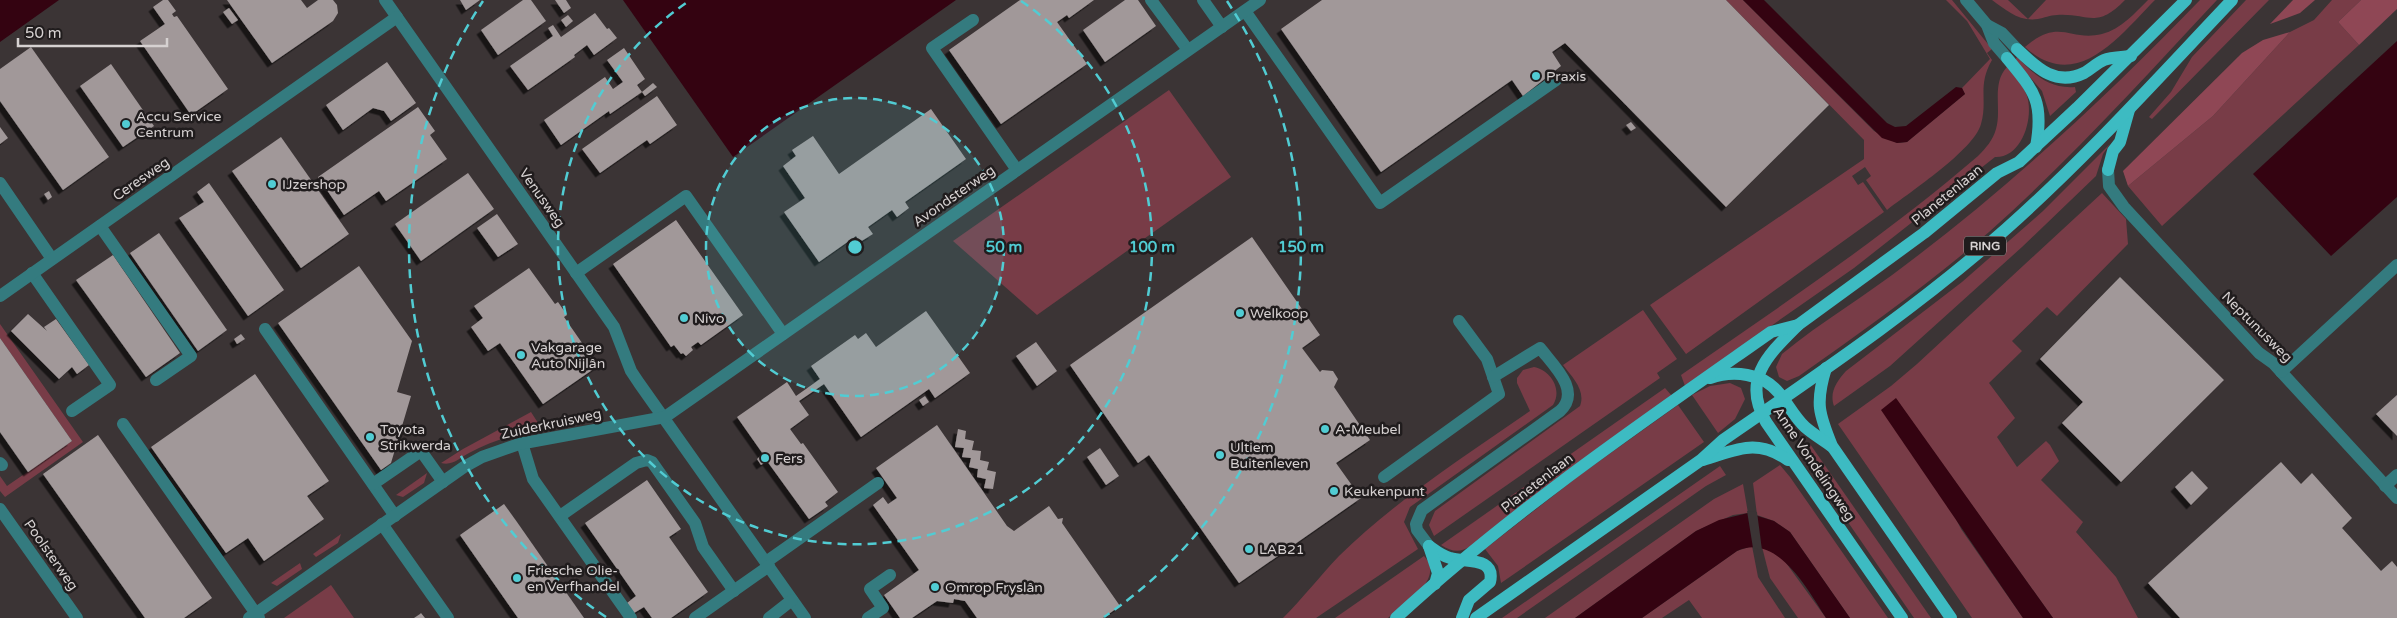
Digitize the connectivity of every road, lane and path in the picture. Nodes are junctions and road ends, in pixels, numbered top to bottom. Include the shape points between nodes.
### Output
1 (384, 0) edge
2 (1151, 0) edge
3 (1203, 0) edge
4 (1260, 0) edge
5 (1966, 0) edge
6 (2186, 0) edge
7 (2232, 0) edge
8 (1245, 11) junction
9 (397, 17) junction
10 (973, 20) dead end
11 (1987, 26) junction
12 (1222, 27) junction
13 (2017, 49) joint
14 (1188, 50) junction
15 (2131, 56) junction
16 (2008, 58) joint
17 (1556, 80) dead end
18 (2130, 108) junction
19 (2036, 147) junction
20 (1017, 170) junction
21 (2108, 170) joint
22 (0, 183) edge
23 (100, 226) junction
24 (52, 259) junction
25 (2397, 265) edge
26 (32, 273) junction
27 (576, 273) junction
28 (0, 296) edge
29 (1459, 321) dead end
30 (1798, 325) junction
31 (265, 329) dead end
32 (783, 334) junction
33 (1826, 368) junction
34 (2281, 372) junction
35 (1493, 377) junction
36 (1758, 377) junction
37 (156, 380) dead end
38 (1703, 380) junction
39 (1784, 398) junction
40 (72, 411) dead end
41 (1761, 414) junction
42 (665, 417) junction
43 (123, 424) dead end
44 (522, 443) junction
45 (1832, 446) junction
46 (1701, 460) junction
47 (1794, 464) junction
48 (2397, 475) edge
49 (1384, 477) dead end
50 (443, 482) junction
51 (878, 483) dead end
52 (373, 484) junction
53 (2385, 486) junction
54 (2397, 498) edge
55 (0, 509) edge
56 (395, 516) junction
57 (560, 516) junction
58 (382, 524) junction
59 (1429, 546) junction
60 (1463, 561) junction
61 (767, 564) junction
62 (890, 575) dead end
63 (1435, 584) junction
64 (734, 591) junction
65 (792, 600) junction
66 (255, 616) edge
67 (1397, 617) edge
68 (76, 618) edge
69 (448, 618) edge
70 (631, 618) edge
71 (695, 618) edge
72 (769, 618) edge
73 (805, 618) edge
74 (868, 618) edge
75 (1462, 618) edge
76 (1476, 618) edge
77 (1902, 618) edge
78 (1951, 618) edge

1 - 9 street, Venusweg
2 - 14 street
3 - 12 street
4 - 8 street, Avondsterweg
5 - 11 street
6 - 15 main road, Planetenlaan
7 - 18 main road, RING
8 - 12 street, Avondsterweg
8 - 17 street via 1380,203
9 - 23 street, Ceresweg
9 - 27 street, Venusweg
10 - 20 street via 932,48
11 - 13 street via 2002,34
11 - 16 street via 1994,43
12 - 14 street, Avondsterweg
13 - 15 main road via 2036,68 2053,77 2064,78 2082,74 2104,60
14 - 20 street, Avondsterweg
15 - 19 main road, Planetenlaan
16 - 19 main road via 2029,83 2037,102 2040,112
18 - 21 main road
18 - 33 main road, RING via 2005,230 1896,318
19 - 30 main road, Planetenlaan via 2019,162 1997,173 1918,238
20 - 32 street, Avondsterweg
21 - 34 street, Neptunusweg via 2109,186 2124,207 2259,354
22 - 24 street
23 - 24 street, Ceresweg
23 - 37 street via 191,356
24 - 26 street, Ceresweg
25 - 34 street
26 - 28 street, Ceresweg
26 - 40 street via 110,385
27 - 32 street via 686,196
27 - 42 street, Venusweg via 614,327 631,371
29 - 35 street via 1487,359
30 - 36 main road, Anne Vondelingweg via 1772,351
30 - 38 main road, Planetenlaan via 1771,332
31 - 52 street
32 - 42 street, Avondsterweg
33 - 39 main road
33 - 45 main road via 1821,385 1820,415
34 - 53 street, Neptunusweg
35 - 49 street via 1499,394
35 - 59 street via 1540,348 1567,386 1568,402 1422,510 1417,530
36 - 38 main road, Planetenlaan via 1718,375
36 - 39 main road, Planetenlaan
36 - 41 main road, Anne Vondelingweg via 1757,398
38 - 60 main road, Planetenlaan via 1578,471
39 - 41 main road
39 - 45 main road, Planetenlaan via 1805,427
41 - 46 main road
41 - 47 main road, Anne Vondelingweg
42 - 44 street, Zuiderkruisweg
42 - 61 street
43 - 66 street
44 - 50 street, Zuiderkruisweg via 482,457
44 - 57 street via 533,478
45 - 78 main road, Anne Vondelingweg
46 - 47 main road via 1740,448 1759,447 1779,453
46 - 76 main road
47 - 77 main road, Anne Vondelingweg
48 - 53 street
50 - 52 street via 421,451
50 - 56 street, Zuiderkruisweg
51 - 61 street
52 - 56 street
53 - 54 street, Neptunusweg
55 - 68 street, Poolsterweg
56 - 58 street, Zuiderkruisweg
57 - 64 street via 636,462 652,462 695,524 703,547
57 - 70 street
58 - 66 street, Zuiderkruisweg
58 - 69 street
59 - 60 main road via 1440,555
59 - 63 main road via 1438,573
60 - 63 main road, Planetenlaan
60 - 75 main road via 1482,563 1491,578 1487,587 1469,600
61 - 64 street
61 - 65 street
62 - 74 street via 870,589 883,608
63 - 67 main road, Planetenlaan
64 - 71 street
65 - 72 street
65 - 73 street

